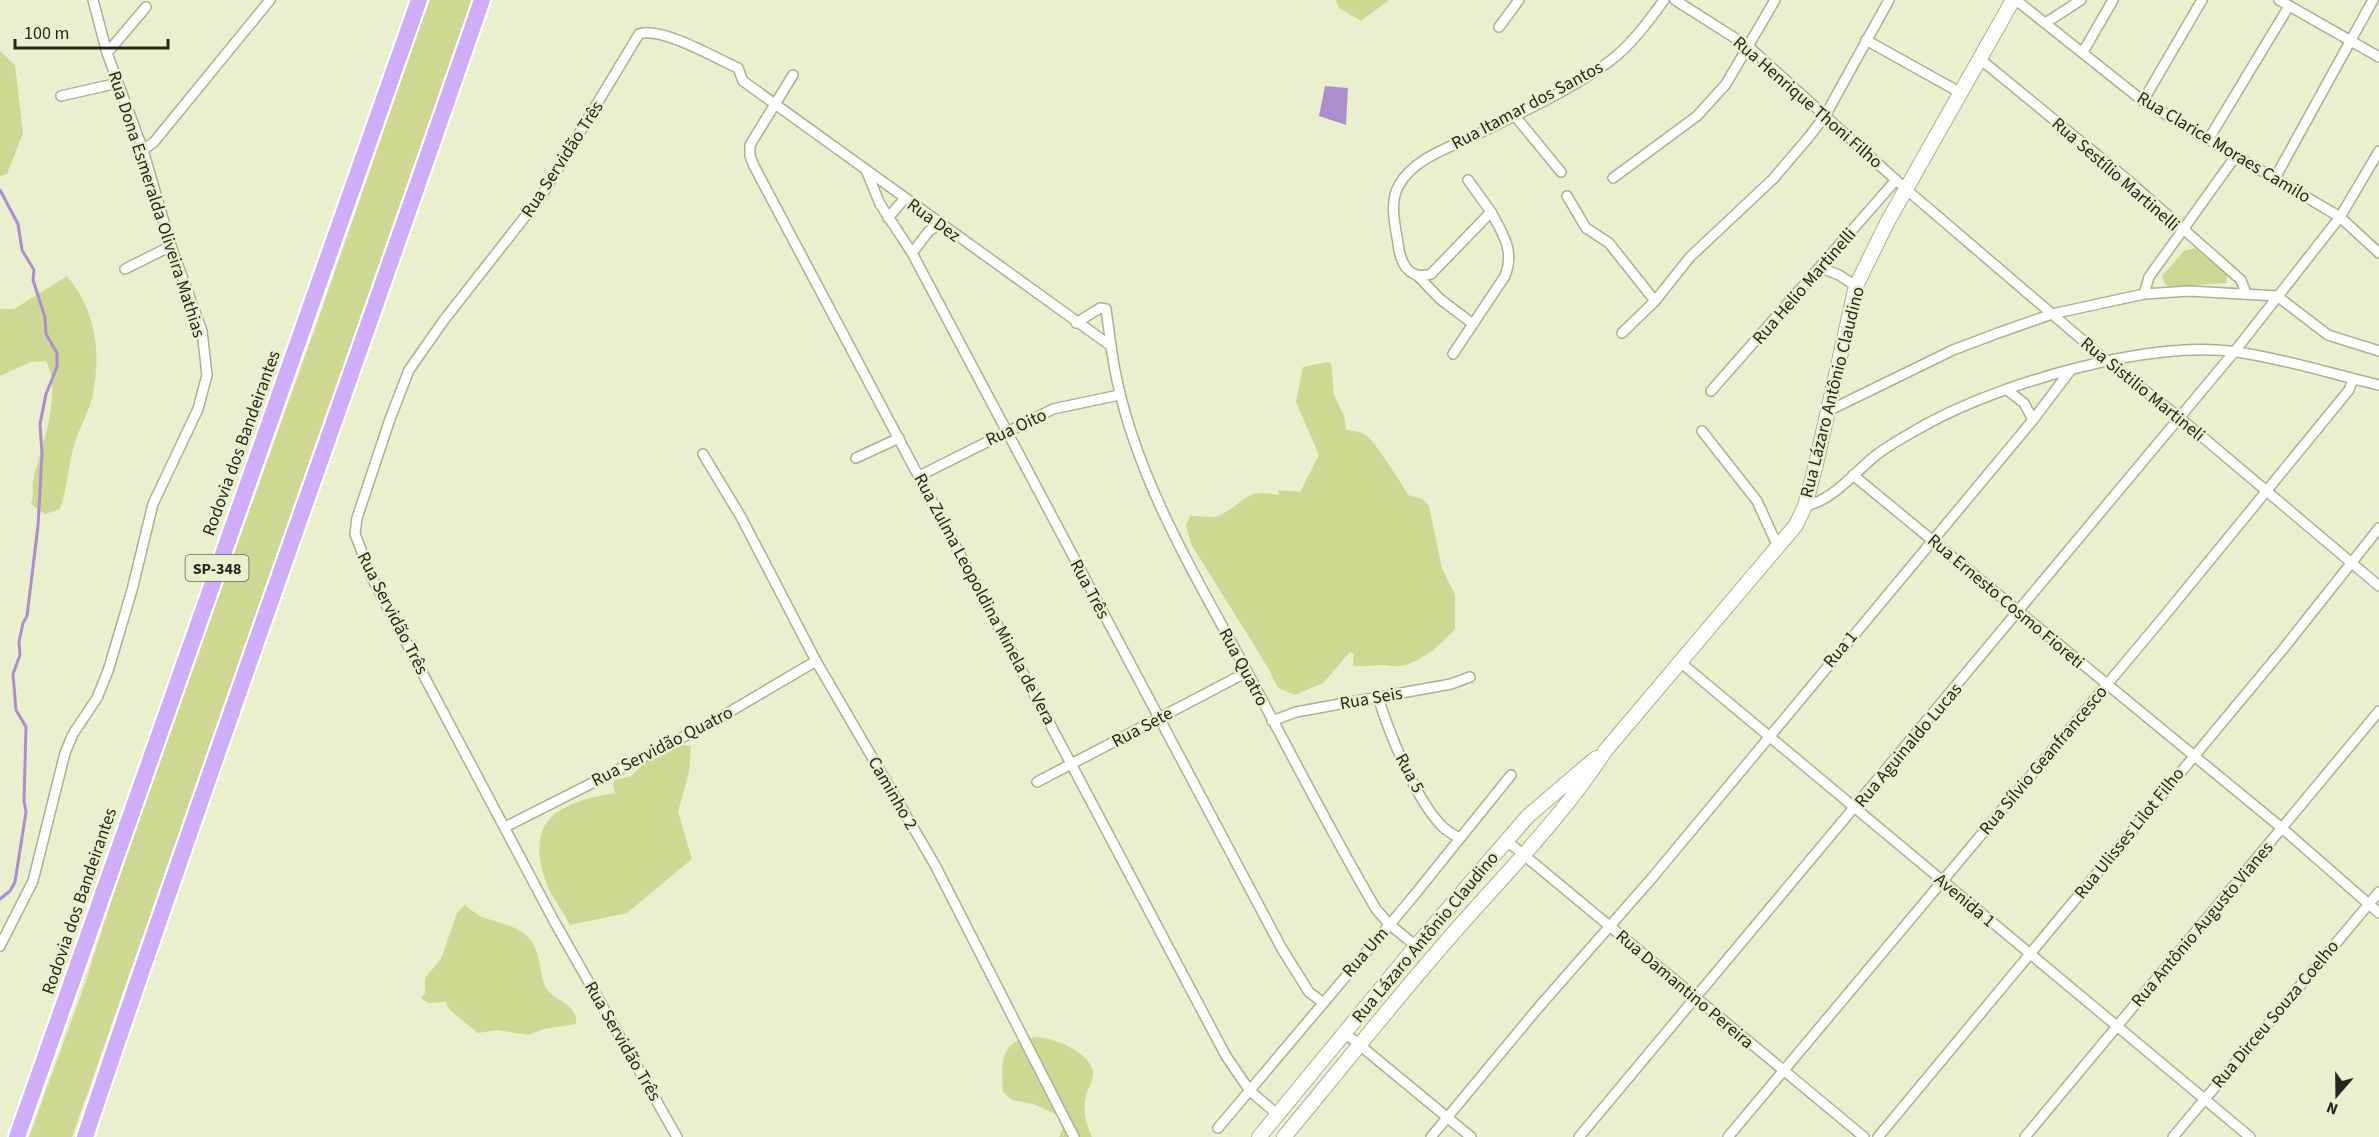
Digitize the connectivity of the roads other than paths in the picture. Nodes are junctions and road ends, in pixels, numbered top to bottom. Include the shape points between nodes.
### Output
1 (93, 0) edge
2 (270, 0) edge
3 (419, 0) edge
4 (483, 0) edge
5 (1520, 0) edge
6 (1664, 0) edge
7 (1675, 0) edge
8 (1775, 0) edge
9 (1889, 0) edge
10 (2014, 0) edge
11 (2081, 0) edge
12 (2113, 0) edge
13 (2202, 0) edge
14 (2279, 0) edge
15 (2373, 0) edge
16 (146, 6) dead end
17 (2289, 6) junction
18 (2047, 22) junction
19 (1499, 27) dead end
20 (639, 34) joint
21 (1866, 40) junction
22 (2352, 42) junction
23 (1749, 47) junction
24 (2083, 52) junction
25 (107, 53) junction
26 (2379, 57) edge
27 (1980, 59) junction
28 (793, 75) dead end
29 (118, 82) junction
30 (1961, 93) junction
31 (62, 96) dead end
32 (2143, 100) junction
33 (775, 104) junction
34 (1515, 116) junction
35 (1825, 116) junction
36 (2208, 140) junction
37 (143, 150) junction
38 (2379, 151) edge
39 (2235, 157) junction
40 (866, 170) junction
41 (1562, 172) dead end
42 (1614, 178) dead end
43 (2275, 178) junction
44 (1468, 180) dead end
45 (1896, 180) junction
46 (1907, 190) junction
47 (1567, 196) dead end
48 (905, 198) junction
49 (1491, 212) junction
50 (2340, 217) junction
51 (888, 218) junction
52 (940, 224) junction
53 (2183, 231) junction
54 (171, 246) junction
55 (2379, 253) edge
56 (912, 254) junction
57 (1821, 268) junction
58 (125, 269) dead end
59 (1418, 276) junction
60 (1856, 286) junction
61 (2246, 293) junction
62 (2144, 294) junction
63 (2277, 296) junction
64 (1655, 301) junction
65 (2052, 314) junction
66 (1076, 323) junction
67 (1473, 324) junction
68 (1622, 333) dead end
69 (1111, 346) junction
70 (2235, 351) junction
71 (2379, 351) edge
72 (1453, 354) dead end
73 (2107, 361) junction
74 (2070, 371) junction
75 (2353, 379) junction
76 (2379, 386) edge
77 (2007, 390) junction
78 (1711, 391) dead end
79 (1119, 395) junction
80 (1828, 411) junction
81 (2180, 418) junction
82 (2032, 420) junction
83 (1007, 430) junction
84 (1702, 431) dead end
85 (899, 438) junction
86 (703, 454) dead end
87 (856, 459) dead end
88 (1853, 475) junction
89 (919, 476) junction
90 (2264, 491) junction
91 (1804, 506) junction
92 (2379, 528) edge
93 (1932, 540) junction
94 (1778, 547) junction
95 (2350, 563) junction
96 (2379, 586) edge
97 (2018, 612) junction
98 (816, 661) junction
99 (1680, 662) junction
100 (1247, 672) junction
101 (1470, 677) dead end
102 (2106, 684) junction
103 (1377, 697) junction
104 (2379, 711) edge
105 (1161, 718) junction
106 (1272, 721) junction
107 (1768, 736) junction
108 (1605, 751) junction
109 (2192, 756) junction
110 (1073, 763) junction
111 (1511, 775) dead end
112 (1037, 782) dead end
113 (1856, 808) junction
114 (505, 827) junction
115 (2283, 830) junction
116 (1459, 838) junction
117 (1507, 841) junction
118 (1522, 854) junction
119 (1943, 881) junction
120 (2379, 892) edge
121 (2369, 904) junction
122 (2379, 913) edge
123 (1389, 924) junction
124 (1609, 926) junction
125 (0, 946) edge
126 (1416, 946) junction
127 (2030, 954) junction
128 (1695, 997) junction
129 (1322, 1002) junction
130 (2116, 1025) junction
131 (1345, 1033) junction
132 (1361, 1046) junction
133 (1783, 1071) junction
134 (1250, 1091) junction
135 (2204, 1099) junction
136 (1277, 1114) junction
137 (1448, 1118) junction
138 (1218, 1128) dead end
139 (17, 1137) edge
140 (85, 1137) edge
141 (677, 1137) edge
142 (1074, 1137) edge
143 (1259, 1137) edge
144 (1284, 1137) edge
145 (1431, 1137) edge
146 (1471, 1137) edge
147 (1579, 1137) edge
148 (1728, 1137) edge
149 (1864, 1137) edge
150 (1878, 1137) edge
151 (2025, 1137) edge
152 (2173, 1137) edge
153 (2250, 1137) edge

1 - 25 street, Rua Dona Esmeralda Oliveira Mathias
2 - 37 street via 154,142
3 - 139 highway, Rodovia dos Bandeirantes / SP-348
4 - 140 highway via 188,832
5 - 19 street
6 - 34 street, Rua Itamar dos Santos via 1610,61
7 - 23 street, Rua Henrique Thoni Filho
8 - 23 street
9 - 21 street
10 - 18 street, Rua Clarice Moraes Camilo
10 - 27 main road, Rua Lázaro Antônio Claudino
11 - 18 street
12 - 24 street
13 - 32 street
14 - 17 street
15 - 22 street
16 - 25 street
17 - 22 street
17 - 36 street
18 - 24 street, Rua Clarice Moraes Camilo
20 - 33 street, Rua Dez via 660,34 728,64
20 - 114 street, Rua Servidão Três via 542,195 409,370 357,518 356,534 372,579
21 - 30 street
21 - 35 street
22 - 26 street
22 - 43 street
23 - 35 street, Rua Henrique Thoni Filho
23 - 42 street via 1726,84 1697,116
24 - 32 street, Rua Clarice Moraes Camilo
25 - 29 street, Rua Dona Esmeralda Oliveira Mathias
27 - 30 main road, Rua Lázaro Antônio Claudino
27 - 53 street, Rua Sestílio Martinelli via 2130,182
28 - 33 street, Rua Zulma Leopoldina Minela de Vera
29 - 31 street
29 - 37 street, Rua Dona Esmeralda Oliveira Mathias
30 - 46 main road, Rua Lázaro Antônio Claudino
32 - 36 street, Rua Clarice Moraes Camilo
33 - 40 street, Rua Dez
33 - 85 street, Rua Zulma Leopoldina Minela de Vera via 750,145 750,156
34 - 41 street
34 - 59 street, Rua Itamar dos Santos via 1436,153 1399,184 1394,196 1399,254 1405,268
35 - 45 street, Rua Henrique Thoni Filho
35 - 64 street via 1773,179 1690,257
36 - 39 street, Rua Clarice Moraes Camilo
37 - 54 street, Rua Dona Esmeralda Oliveira Mathias
38 - 50 street
39 - 43 street, Rua Clarice Moraes Camilo
39 - 53 street
40 - 48 street, Rua Dez
40 - 51 street, Rua Três
43 - 50 street, Rua Clarice Moraes Camilo
44 - 49 street
45 - 46 street, Rua Henrique Thoni Filho
45 - 57 street, Rua Helio Martinelli
46 - 60 main road, Rua Lázaro Antônio Claudino via 1887,221
46 - 65 street, Rua Sistilio Martineli
47 - 64 street via 1586,228 1609,243
48 - 51 street
48 - 52 street, Rua Dez
49 - 59 street via 1431,274
49 - 67 street via 1510,249 1510,265
50 - 55 street, Rua Clarice Moraes Camilo
50 - 63 street
51 - 56 street, Rua Três
52 - 56 street via 929,231
52 - 66 street, Rua Dez
53 - 61 street, Rua Sestílio Martinelli via 2241,280
53 - 62 street via 2149,277
54 - 58 street
54 - 125 street, Rua Dona Esmeralda Oliveira Mathias via 202,331 207,358 205,391 153,504 108,670 97,698 65,753 33,881
56 - 83 street, Rua Três
57 - 60 street
57 - 78 street, Rua Helio Martinelli
59 - 67 street, Rua Itamar dos Santos
60 - 80 main road, Rua Lázaro Antônio Claudino
61 - 62 street
61 - 63 street
62 - 65 street
63 - 70 street
63 - 71 street via 2328,335
64 - 68 street
65 - 73 street, Rua Sistilio Martineli
65 - 80 street via 1953,350
66 - 69 street, Rua Dez
66 - 69 street via 1100,308 1106,309
67 - 72 street
69 - 79 street, Rua Quatro
70 - 73 street via 2146,353
70 - 75 street
70 - 81 street, Rua Aguinaldo Lucas
73 - 74 street
73 - 81 street, Rua Sistilio Martineli
74 - 77 street
74 - 82 street, Rua 1
75 - 76 street
75 - 90 street, Rua Sílvio Geanfrancesco via 2349,390
77 - 82 street via 2024,403
77 - 88 street via 1928,423 1876,455
79 - 83 street, Rua Oito via 1053,409
79 - 100 street, Rua Quatro via 1161,507
80 - 91 main road, Rua Lázaro Antônio Claudino
81 - 90 street, Rua Sistilio Martineli
81 - 97 street, Rua Aguinaldo Lucas
82 - 93 street, Rua 1
83 - 89 street, Rua Oito
83 - 105 street, Rua Três
84 - 94 street via 1757,501
85 - 87 street
85 - 89 street, Rua Zulma Leopoldina Minela de Vera
86 - 98 street, Caminho 2 via 741,517
88 - 91 street via 1823,499
88 - 93 street, Rua Ernesto Cosmo Fioreti
89 - 110 street, Rua Zulma Leopoldina Minela de Vera
90 - 95 street, Rua Sistilio Martineli
90 - 102 street, Rua Sílvio Geanfrancesco
91 - 94 main road, Rua Lázaro Antônio Claudino via 1796,525
92 - 95 street, Rua Ulisses Lilot Filho
93 - 97 street, Rua Ernesto Cosmo Fioreti
93 - 107 street, Rua 1
94 - 99 main road, Rua Lázaro Antônio Claudino
95 - 96 street, Rua Sistilio Martineli
95 - 109 street, Rua Ulisses Lilot Filho
97 - 102 street, Rua Ernesto Cosmo Fioreti
97 - 113 street, Rua Aguinaldo Lucas
98 - 114 street, Rua Servidão Quatro via 709,724
98 - 142 street, Caminho 2 via 935,865
99 - 107 street, Avenida 1
99 - 108 main road, Rua Lázaro Antônio Claudino
100 - 105 street, Rua Sete
100 - 106 street, Rua Quatro
101 - 103 street, Rua Seis
102 - 109 street, Rua Ernesto Cosmo Fioreti
102 - 119 street, Rua Sílvio Geanfrancesco
103 - 106 street, Rua Seis via 1296,712
103 - 116 street, Rua 5 via 1389,733 1432,815
104 - 115 street, Rua Antônio Augusto Vianes
105 - 110 street, Rua Sete
105 - 129 street, Rua Três via 1282,949 1309,992
106 - 123 street, Rua Quatro via 1367,894
107 - 113 street, Avenida 1
107 - 124 street, Rua 1
108 - 117 main road, Rua Lázaro Antônio Claudino via 1547,797
108 - 118 main road, Rua Lázaro Antônio Claudino via 1544,832
109 - 115 street, Rua Ernesto Cosmo Fioreti
109 - 127 street, Rua Ulisses Lilot Filho
110 - 112 street, Rua Sete
110 - 134 street, Rua Zulma Leopoldina Minela de Vera via 1226,1056
111 - 116 street, Rua Um
113 - 119 street, Avenida 1
113 - 128 street, Rua Aguinaldo Lucas
114 - 141 street, Rua Servidão Três via 574,958 602,1000
115 - 121 street, Rua Ernesto Cosmo Fioreti
115 - 130 street, Rua Antônio Augusto Vianes
116 - 123 street, Rua Um
117 - 118 street, Rua Damantino Pereira
117 - 126 main road, Rua Lázaro Antônio Claudino
118 - 124 street, Rua Damantino Pereira
118 - 132 main road, Rua Lázaro Antônio Claudino
119 - 127 street, Avenida 1
119 - 133 street, Rua Sílvio Geanfrancesco
120 - 121 street, Rua Dirceu Souza Coelho
121 - 122 street, Rua Ernesto Cosmo Fioreti
121 - 135 street, Rua Dirceu Souza Coelho
123 - 126 street, Rua Quatro
123 - 129 street, Rua Um
124 - 128 street, Rua Damantino Pereira
124 - 137 street, Rua 1
126 - 131 main road, Rua Lázaro Antônio Claudino
127 - 130 street, Avenida 1
127 - 150 street, Rua Ulisses Lilot Filho
128 - 133 street, Rua Damantino Pereira
128 - 147 street, Rua Aguinaldo Lucas
129 - 134 street, Rua Um
130 - 135 street, Avenida 1
130 - 151 street, Rua Antônio Augusto Vianes
131 - 132 street
131 - 136 main road, Rua Lázaro Antônio Claudino
132 - 137 street
132 - 144 main road, Rua Lázaro Antônio Claudino
133 - 148 street, Rua Sílvio Geanfrancesco
133 - 149 street, Rua Damantino Pereira
134 - 136 street, Rua Zulma Leopoldina Minela de Vera
134 - 138 street, Rua Um
135 - 152 street, Rua Dirceu Souza Coelho
135 - 153 street, Avenida 1
136 - 143 main road, Rua Lázaro Antônio Claudino
137 - 145 street, Rua 1
137 - 146 street

